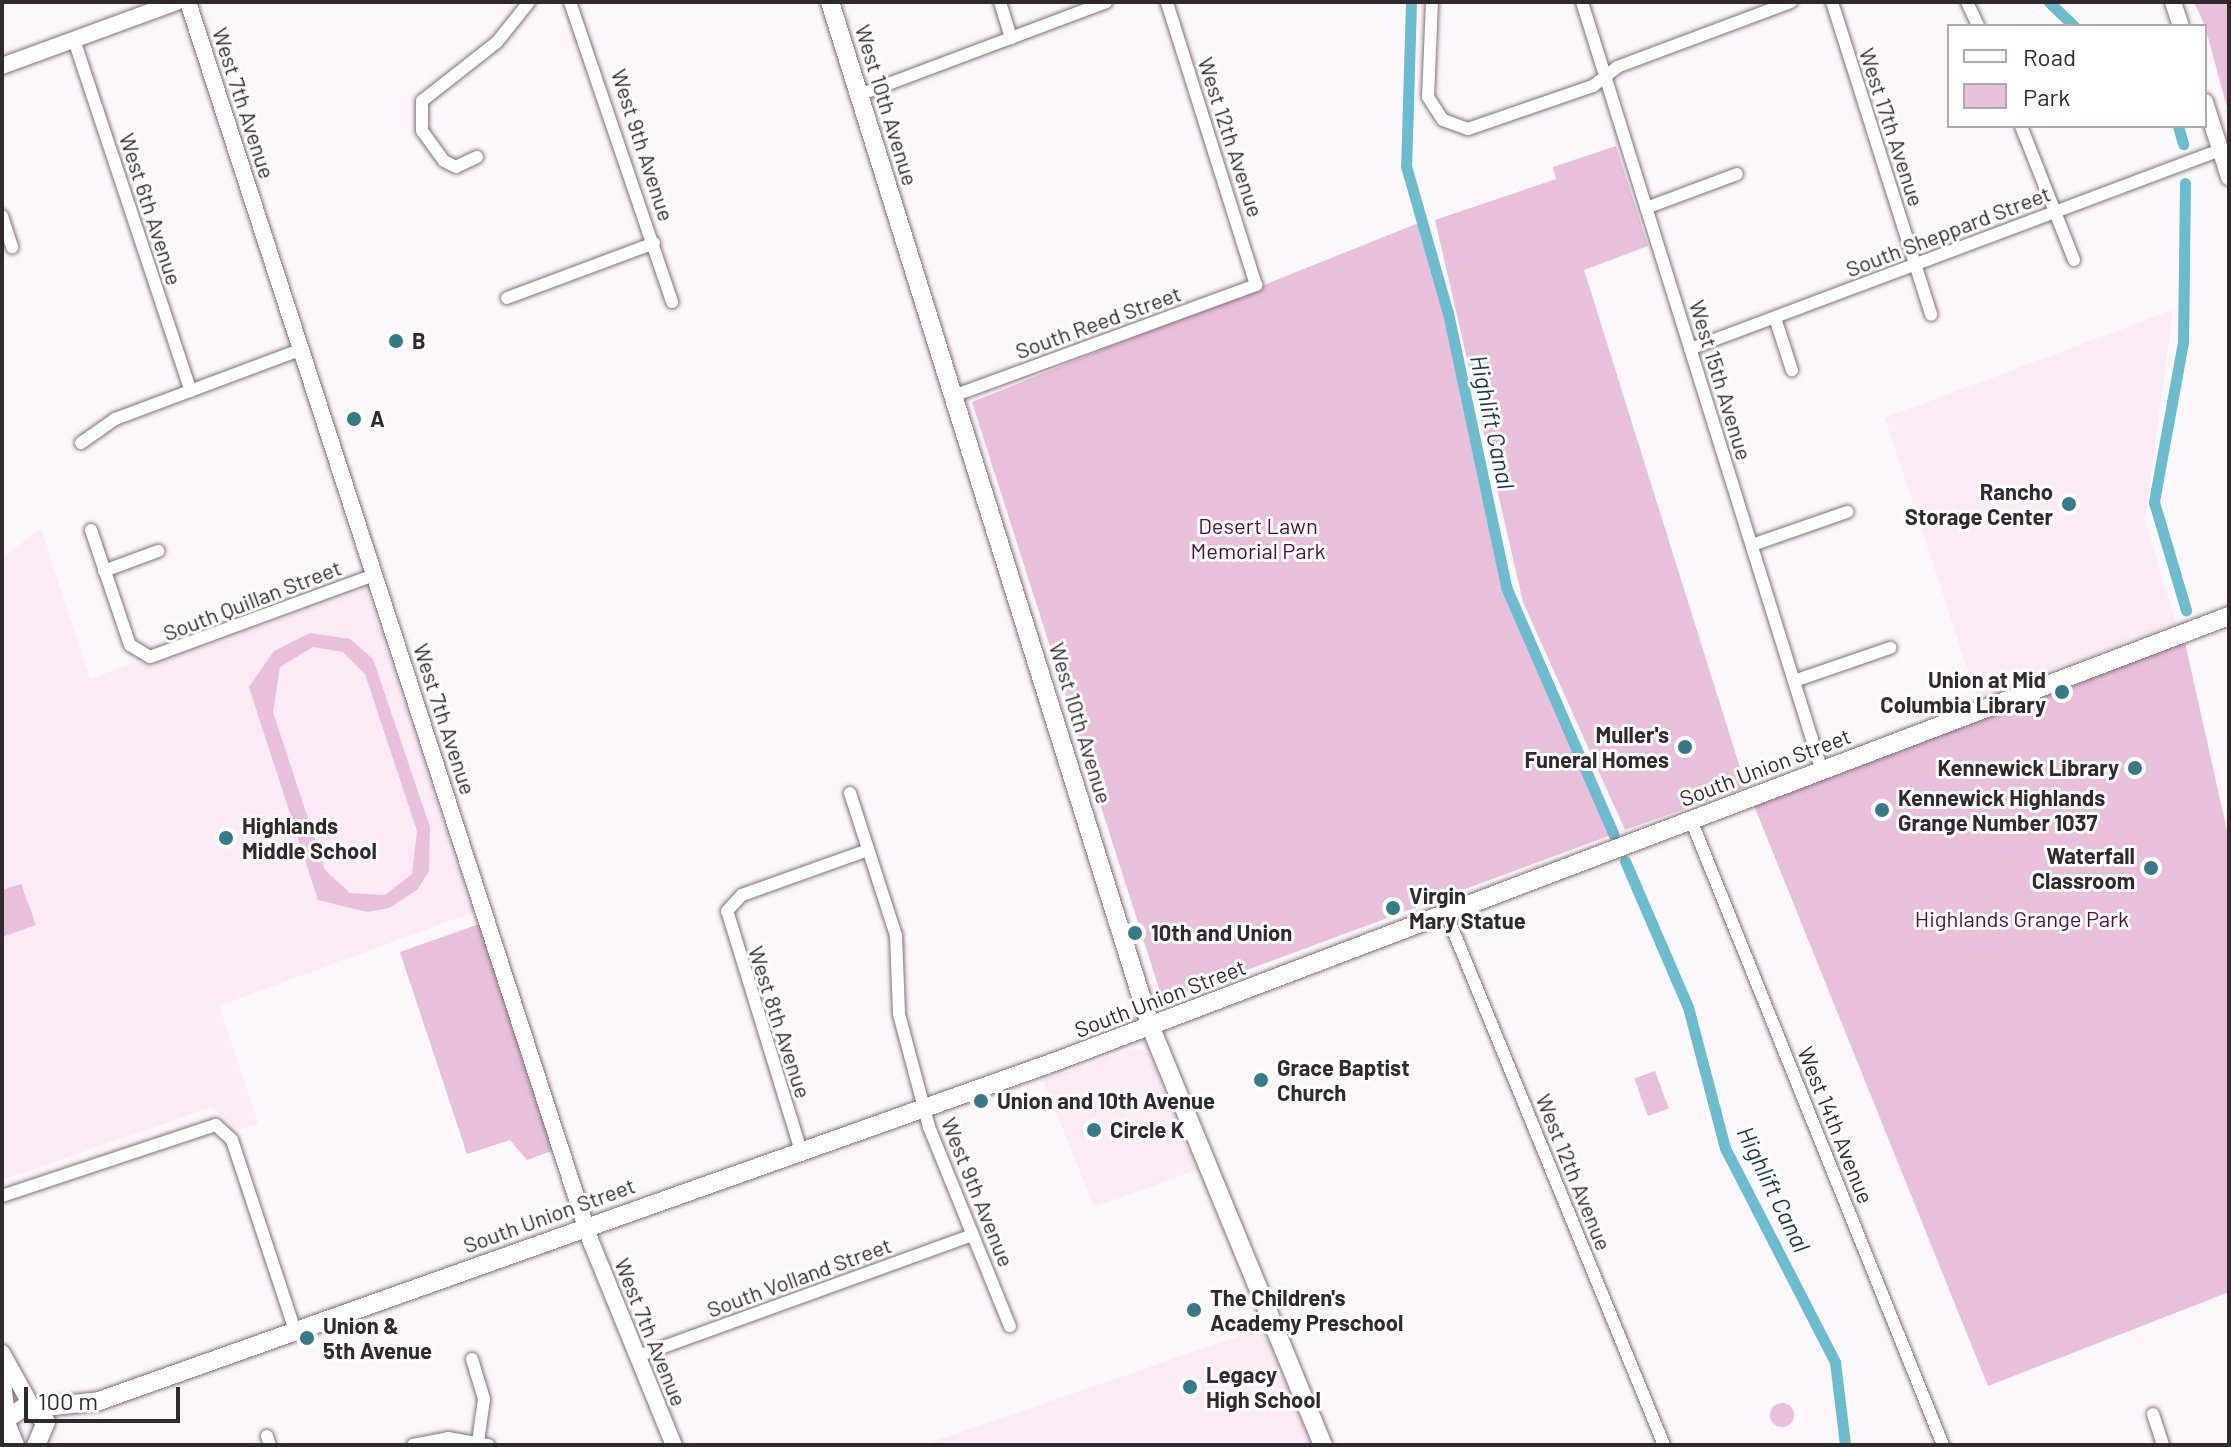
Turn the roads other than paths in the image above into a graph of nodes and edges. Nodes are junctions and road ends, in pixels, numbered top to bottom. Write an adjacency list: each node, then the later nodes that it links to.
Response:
1 (177, 2): 18 (street)
2 (188, 2): 40 (street, West 7th Avenue)
3 (529, 2): 25 (street)
4 (570, 2): 31 (street, West 9th Avenue)
5 (830, 2): 21 (main road, West 10th Avenue)
6 (1000, 2): 17 (street)
7 (1106, 2): 17 (street)
8 (1167, 2): 35 (street, West 12th Avenue)
9 (1432, 2): 20 (street)
10 (1582, 2): 20 (street, West 15th Avenue)
11 (1791, 2): 20 (street)
12 (1832, 2): 34 (street, West 17th Avenue)
13 (1967, 2): 15 (street)
14 (2173, 2): 16 (street)
15 (1977, 24)
16 (2180, 24)
17 (1011, 38): 21 (street)
18 (74, 40): 19 (street); 43 (street, West 6th Avenue)
19 (2, 66)
20 (1605, 77): 28 (street, West 15th Avenue)
21 (859, 95): 44 (main road, West 10th Avenue)
22 (2207, 108): 24 (street)
23 (2022, 128): 29 (street)
24 (2220, 150): 27 (street); 29 (street, South Sheppard Street)
25 (477, 157)
26 (1737, 174): 28 (street)
27 (2229, 177)
28 (1646, 208): 41 (street, West 15th Avenue)
29 (2057, 211): 33 (street); 34 (street, South Sheppard Street)
30 (2, 216): 32 (street)
31 (654, 243): 36 (street); 37 (street, West 9th Avenue)
32 (12, 247)
33 (2074, 260)
34 (1915, 265): 38 (street, West 17th Avenue); 39 (street, South Sheppard Street)
35 (1256, 285): 44 (street, South Reed Street)
36 (507, 298)
37 (672, 302)
38 (1931, 315)
39 (1775, 318): 41 (street, South Sheppard Street); 42 (street)
40 (302, 349): 43 (street); 51 (street, West 7th Avenue)
41 (1690, 349): 48 (street, West 15th Avenue)
42 (1792, 370)
43 (191, 391): 45 (street)
44 (953, 396): 60 (main road, West 10th Avenue)
45 (81, 443)
46 (1847, 512): 48 (street)
47 (91, 530): 50 (street)
48 (1752, 545): 54 (street, West 15th Avenue)
49 (158, 551): 50 (street)
50 (104, 571): 51 (street, South Quillan Street)
51 (374, 575): 64 (street, West 7th Avenue)
52 (2229, 616): 55 (main road, South Union Street)
53 (1890, 648): 54 (street)
54 (1794, 681): 55 (street, West 15th Avenue)
55 (1822, 771): 57 (main road, South Union Street)
56 (850, 793): 58 (street, West 9th Avenue)
57 (1691, 820): 59 (main road, South Union Street); 84 (street, West 14th Avenue)
58 (868, 850): 61 (street, West 9th Avenue); 62 (street, West 8th Avenue)
59 (1446, 913): 60 (main road, South Union Street); 83 (street, West 12th Avenue)
60 (1151, 1028): 61 (main road, South Union Street); 82 (main road, West 10th Avenue)
61 (926, 1106): 62 (main road, South Union Street); 65 (street, West 9th Avenue)
62 (801, 1151): 64 (main road, South Union Street)
63 (2, 1196): 67 (street)
64 (587, 1227): 67 (main road, South Union Street); 69 (street, West 7th Avenue)
65 (973, 1235): 66 (street, West 9th Avenue); 69 (street, South Volland Street)
66 (1010, 1326)
67 (295, 1331): 72 (main road, South Union Street)
68 (2, 1353): 73 (street)
69 (638, 1356): 81 (street, West 7th Avenue)
70 (472, 1359): 77 (street)
71 (2, 1374): 75 (street)
72 (99, 1401): 73 (main road, South Union Street); 76 (main road, South Union Street)
73 (34, 1408): 75 (main road, South Union Street); 76 (main road)
74 (2153, 1414): 85 (street)
75 (5, 1420): 79 (main road)
76 (42, 1440)
77 (483, 1443): 80 (street)
78 (2, 1444): 79 (main road)
79 (14, 1445)
80 (413, 1445)
81 (674, 1445)
82 (1323, 1445)
83 (1664, 1445)
84 (1943, 1445)
85 (2163, 1445)

